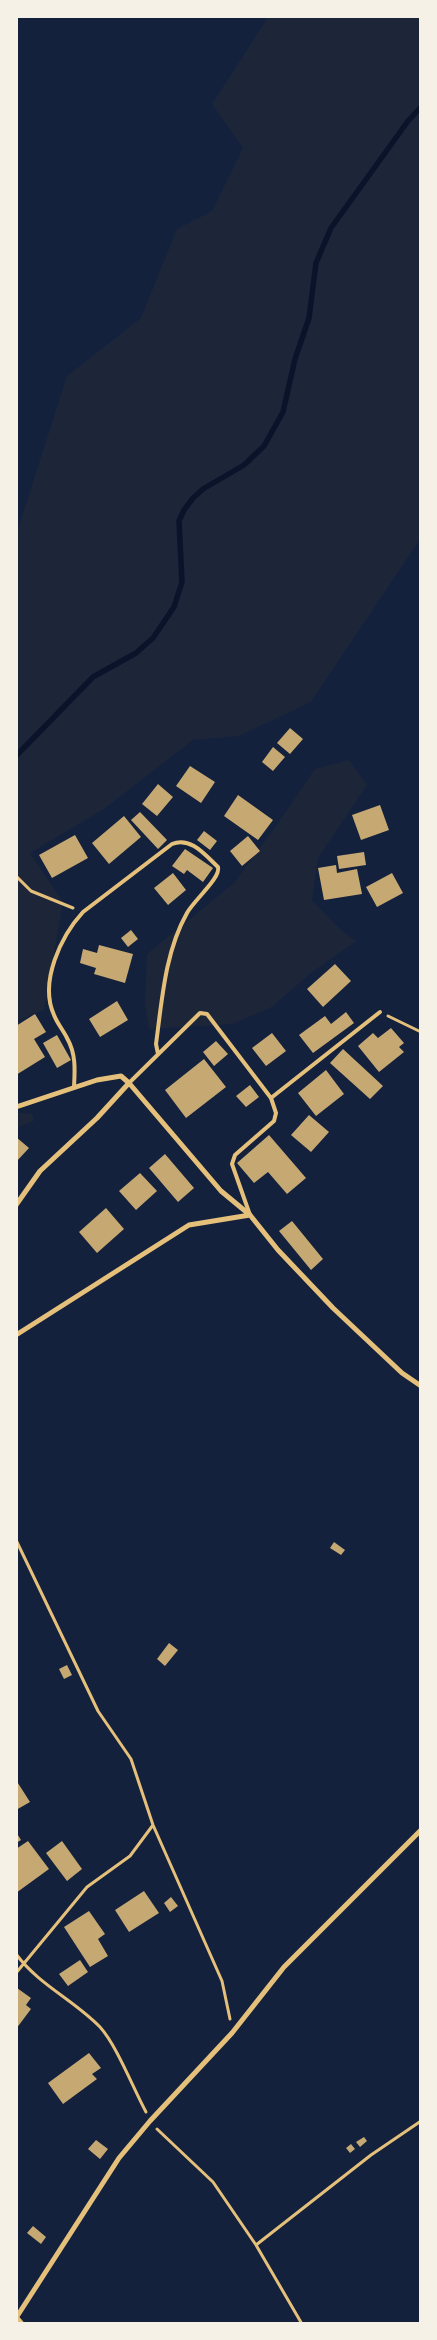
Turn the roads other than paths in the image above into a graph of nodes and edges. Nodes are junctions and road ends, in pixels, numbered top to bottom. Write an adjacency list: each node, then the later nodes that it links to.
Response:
1 (380, 1012): 5 (lane)
2 (158, 1054): 3 (lane); 4 (lane); 5 (lane)
3 (129, 1084): 4 (street); 7 (street); 8 (street)
4 (74, 1086): 6 (street)
5 (271, 1098): 8 (lane)
6 (16, 1107)
7 (16, 1205)
8 (250, 1214): 9 (street); 10 (street)
9 (16, 1334)
10 (421, 1386)
11 (421, 1830): 12 (street)
12 (16, 2318): 13 (street)
13 (22, 2324)

